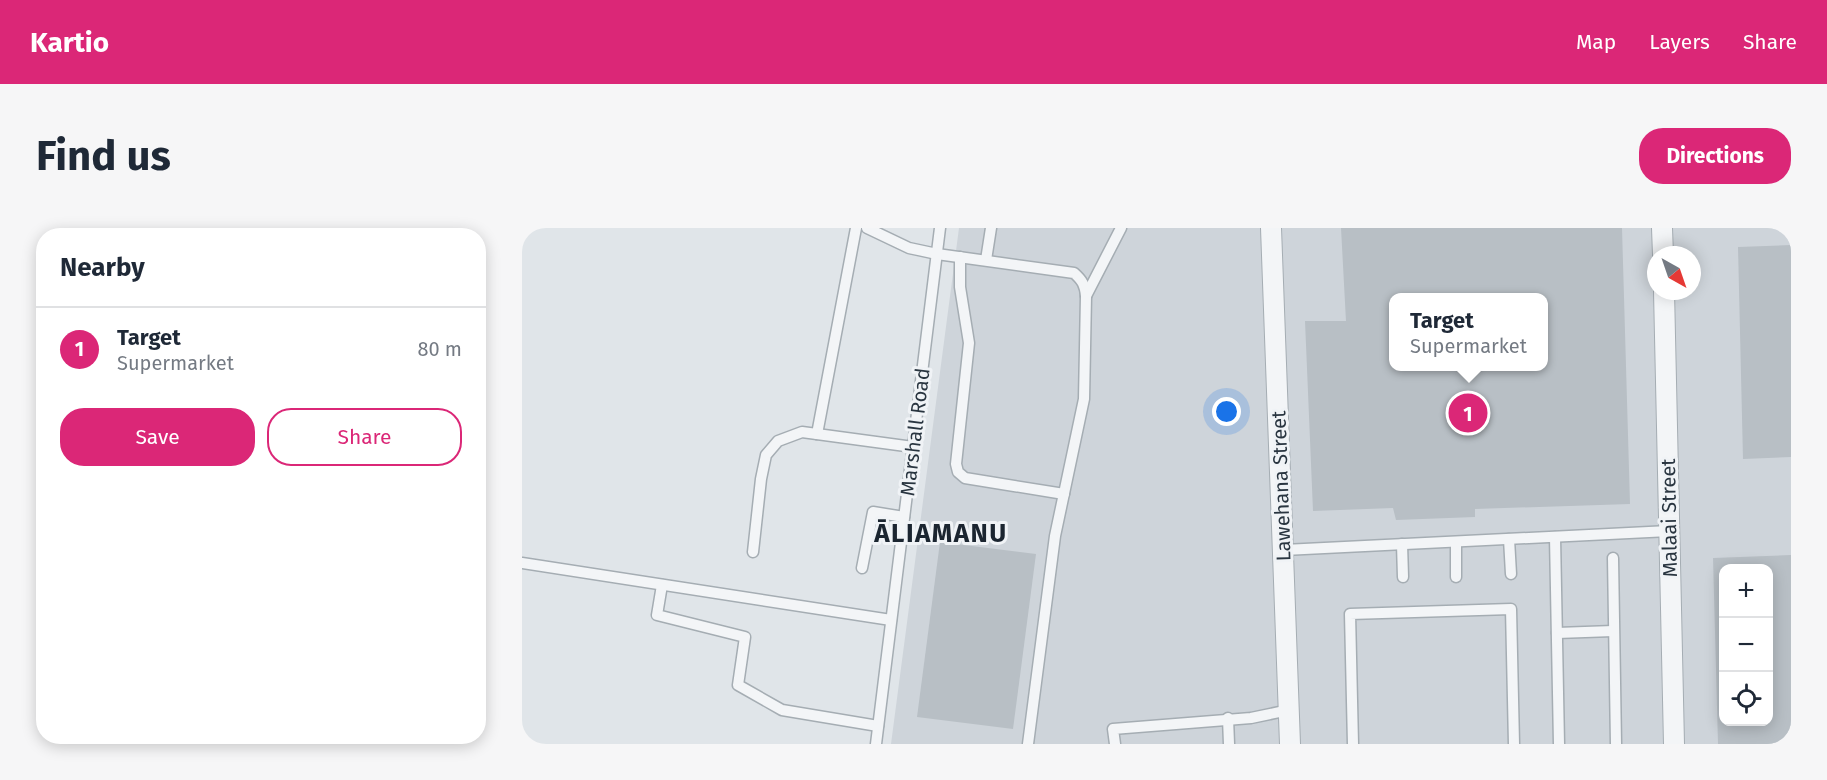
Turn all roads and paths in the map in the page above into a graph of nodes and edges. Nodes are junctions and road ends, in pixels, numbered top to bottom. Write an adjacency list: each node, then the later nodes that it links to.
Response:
1 (856, 228): 14 (lane)
2 (867, 228): 9 (lane)
3 (940, 228): 9 (lane, Marshall Road)
4 (991, 228): 11 (lane)
5 (1121, 228): 12 (lane)
6 (1271, 228): 23 (street, Lawehana Street)
7 (1662, 228): 8 (street)
8 (1663, 246)
9 (937, 254): 10 (lane); 15 (lane, Marshall Road)
10 (960, 257): 11 (lane); 16 (lane)
11 (986, 260): 12 (lane)
12 (1086, 296): 16 (lane)
13 (1664, 300): 18 (street, Malaai Street)
14 (817, 434): 15 (lane); 24 (lane)
15 (913, 447): 17 (lane, Marshall Road)
16 (1064, 494): 39 (lane)
17 (904, 517): 27 (lane); 32 (lane, Marshall Road)
18 (1669, 531): 19 (lane); 47 (street, Malaai Street)
19 (1555, 537): 20 (lane); 34 (lane)
20 (1509, 539): 21 (lane); 28 (lane)
21 (1456, 542): 22 (lane); 29 (lane)
22 (1402, 544): 23 (lane); 30 (lane)
23 (1284, 550): 35 (street, Lawehana Street)
24 (753, 552)
25 (1613, 558): 33 (lane)
26 (522, 563): 31 (lane)
27 (862, 568)
28 (1511, 574)
29 (1456, 577)
30 (1403, 578)
31 (662, 585): 32 (lane); 37 (lane)
32 (891, 620): 37 (lane, Marshall Road)
33 (1613, 632): 34 (lane); 46 (lane)
34 (1557, 633): 45 (lane)
35 (1289, 710): 36 (lane); 42 (street, Lawehana Street)
36 (1228, 718): 40 (lane); 41 (lane)
37 (878, 726): 38 (lane, Marshall Road)
38 (876, 744)
39 (1028, 744)
40 (1115, 744)
41 (1229, 744)
42 (1290, 744)
43 (1353, 744): 44 (lane)
44 (1514, 744)
45 (1559, 744)
46 (1616, 744)
47 (1674, 744)

